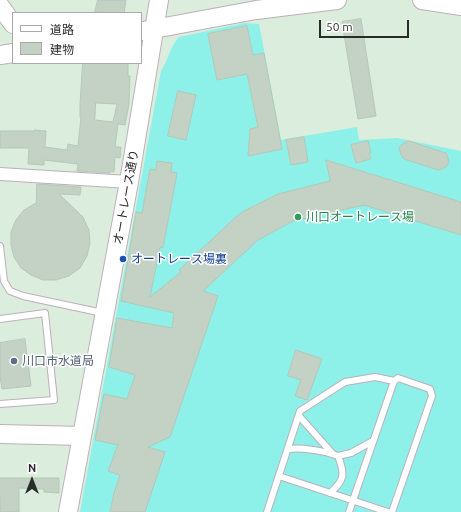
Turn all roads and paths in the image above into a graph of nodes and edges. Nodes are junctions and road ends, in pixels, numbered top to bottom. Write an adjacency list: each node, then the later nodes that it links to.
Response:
1 (159, 0): 7 (street, オートレース通り)
2 (328, 0): 7 (street)
3 (422, 0): 5 (street)
4 (0, 6): 6 (street)
5 (461, 6)
6 (12, 23)
7 (148, 30): 11 (street, オートレース通り)
8 (12, 53): 9 (street)
9 (0, 55)
10 (0, 174): 11 (street)
11 (129, 182): 16 (street, オートレース通り)
12 (0, 246): 13 (lane)
13 (1, 259): 14 (lane)
14 (49, 301): 15 (lane); 16 (lane)
15 (45, 313): 17 (lane); 19 (lane)
16 (105, 313): 22 (street, オートレース通り)
17 (0, 319)
18 (394, 381): 20 (lane); 23 (lane); 33 (lane)
19 (0, 404)
20 (299, 416): 24 (lane); 25 (lane)
21 (0, 434): 22 (street)
22 (82, 436): 29 (street, オートレース通り)
23 (373, 441): 25 (lane); 28 (lane)
24 (288, 449): 25 (lane); 26 (lane)
25 (335, 455): 27 (lane)
26 (279, 476): 27 (lane); 30 (lane)
27 (330, 493): 28 (lane)
28 (353, 500): 31 (lane); 32 (lane)
29 (68, 512)
30 (267, 512)
31 (349, 512)
32 (388, 512)
33 (392, 512)

